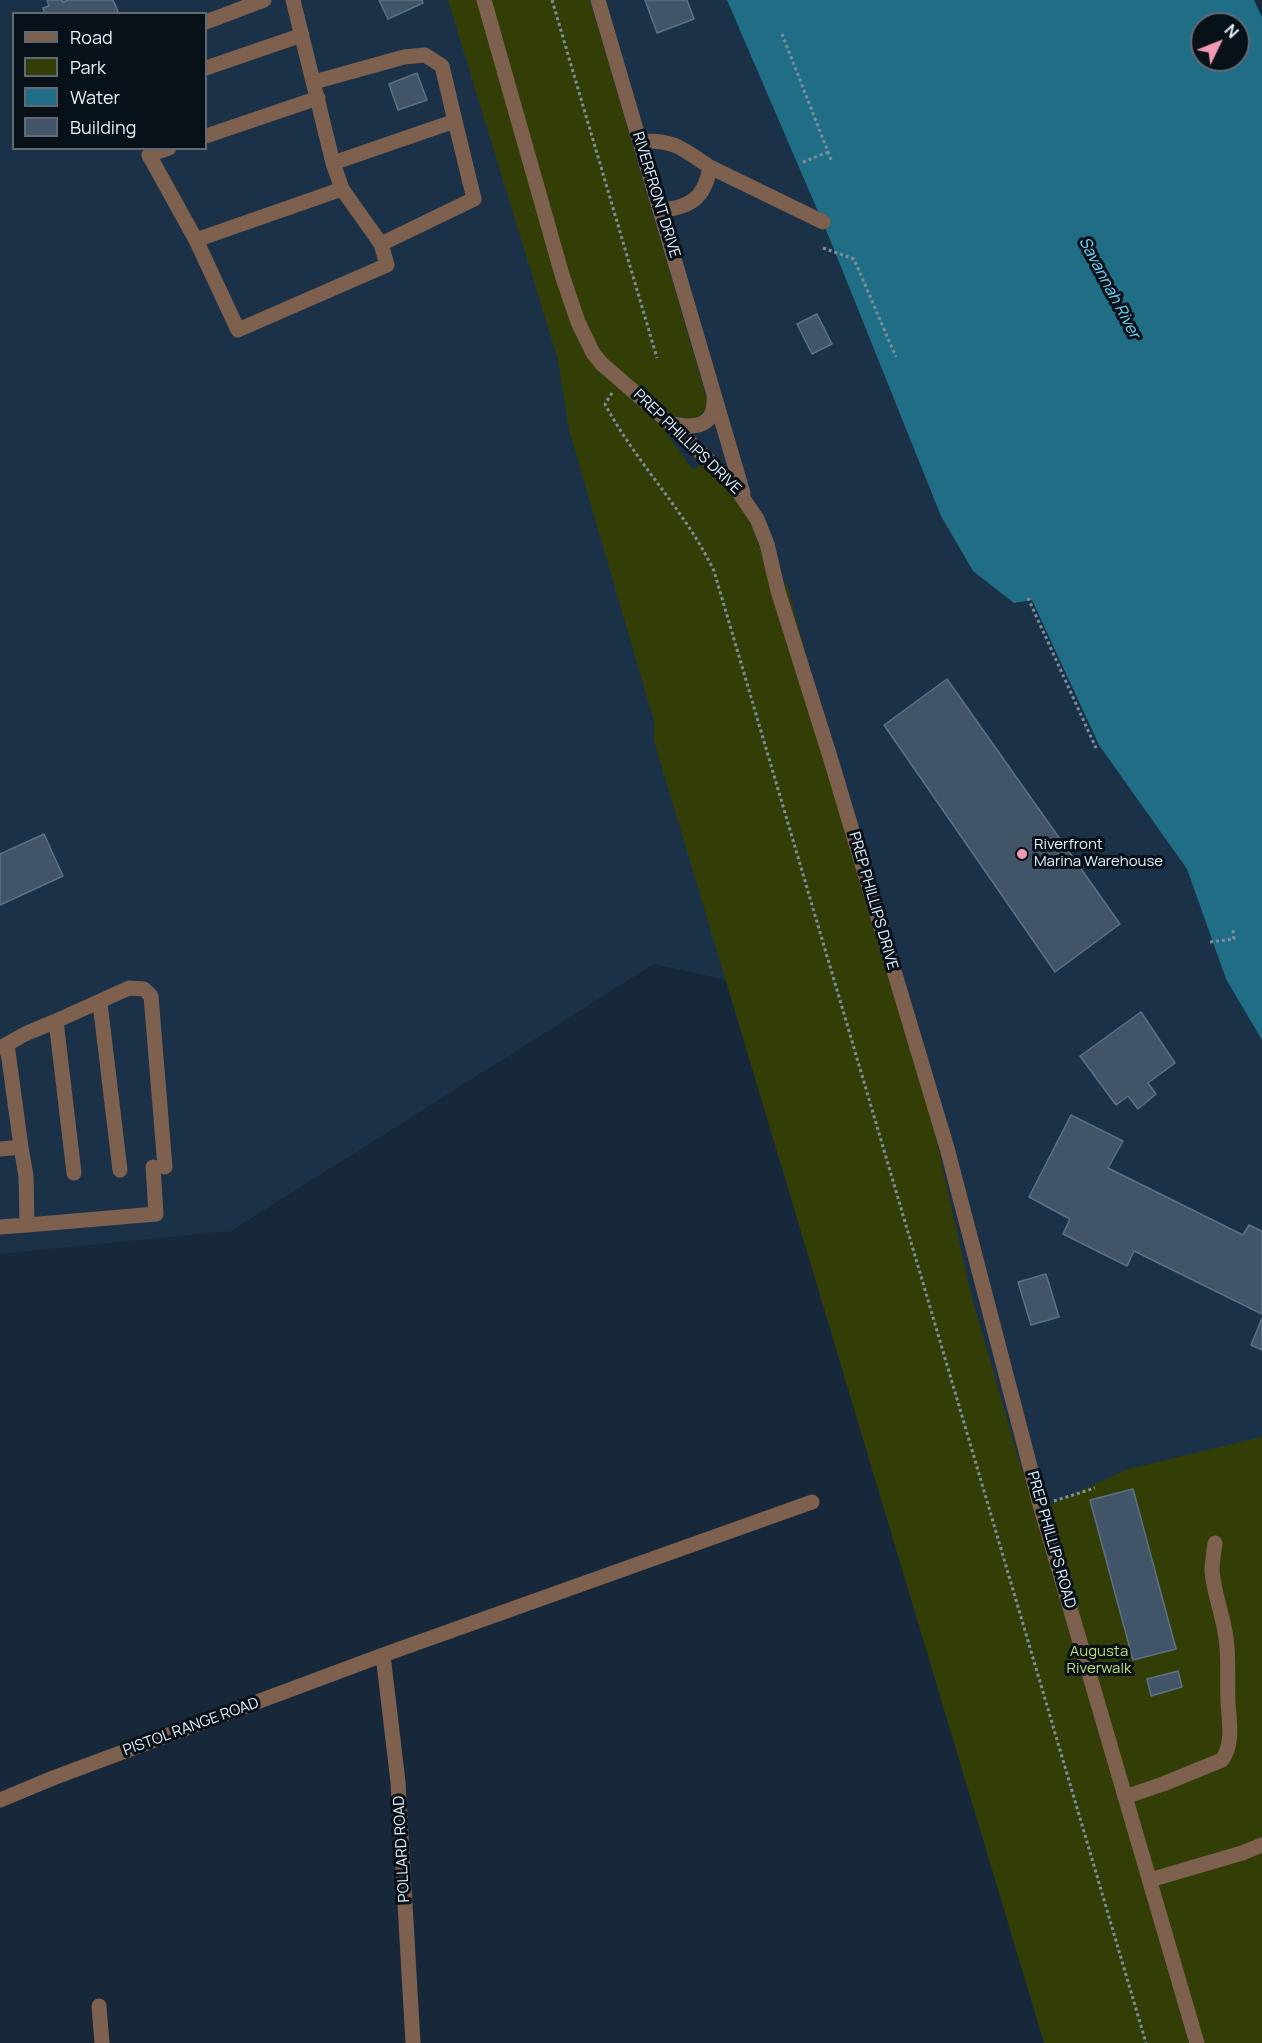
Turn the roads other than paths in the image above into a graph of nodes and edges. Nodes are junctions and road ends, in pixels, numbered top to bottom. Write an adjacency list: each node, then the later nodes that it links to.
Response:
1 (264, 0): 5 (street)
2 (293, 0): 6 (street)
3 (484, 0): 22 (street, PREP PHILLIPS DRIVE)
4 (598, 0): 12 (street, RIVERFRONT DRIVE)
5 (207, 22)
6 (302, 35): 7 (street); 8 (street)
7 (207, 68)
8 (314, 82): 9 (street); 10 (street)
9 (318, 98): 11 (street); 14 (street)
10 (455, 121): 14 (street); 20 (street)
11 (207, 136)
12 (640, 141): 15 (street); 17 (street, RIVERFRONT DRIVE)
13 (164, 150): 19 (street)
14 (333, 163): 16 (street)
15 (710, 167): 17 (street); 18 (street)
16 (342, 189): 19 (street); 20 (street)
17 (660, 210): 21 (street, RIVERFRONT DRIVE)
18 (823, 222)
19 (196, 240): 20 (street)
20 (381, 244)
21 (714, 390): 22 (street); 23 (street, RIVERFRONT DRIVE)
22 (670, 423): 23 (street, PREP PHILLIPS DRIVE)
23 (745, 498): 26 (street, PREP PHILLIPS DRIVE)
24 (100, 1003): 25 (street); 30 (street); 32 (street)
25 (56, 1021): 27 (street); 31 (street)
26 (912, 1035): 37 (street, PREP PHILLIPS ROAD)
27 (4, 1046): 28 (street)
28 (21, 1147): 29 (street); 32 (street)
29 (0, 1149)
30 (120, 1170)
31 (74, 1173)
32 (27, 1225): 33 (street)
33 (0, 1227)
34 (812, 1502): 36 (street, PISTOL RANGE ROAD)
35 (1215, 1543): 37 (street)
36 (383, 1655): 38 (street, PISTOL RANGE ROAD); 43 (street, POLLARD ROAD)
37 (1125, 1797): 40 (street, PREP PHILLIPS ROAD)
38 (0, 1800)
39 (1262, 1845): 40 (street)
40 (1149, 1880): 44 (street, PREP PHILLIPS ROAD)
41 (99, 2006): 42 (street)
42 (102, 2043)
43 (413, 2043)
44 (1197, 2043)

